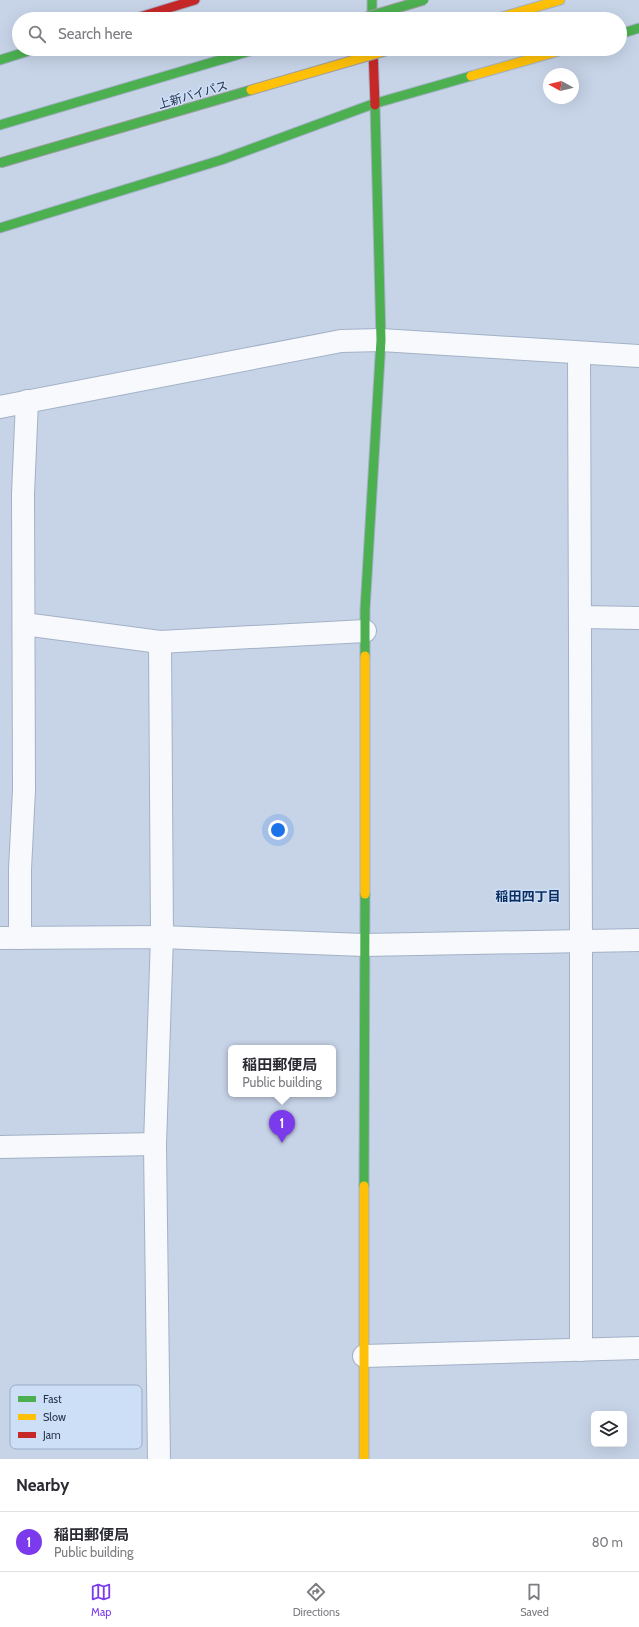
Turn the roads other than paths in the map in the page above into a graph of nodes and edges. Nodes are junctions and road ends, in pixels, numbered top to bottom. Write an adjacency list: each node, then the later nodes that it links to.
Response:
1 (195, 0): 5 (main road)
2 (372, 0): 6 (main road)
3 (424, 0): 7 (main road, bridge)
4 (560, 0): 8 (main road)
5 (156, 12)
6 (372, 12)
7 (384, 12)
8 (519, 12)
9 (639, 28): 10 (main road)
10 (627, 32)
11 (13, 56): 16 (main road)
12 (233, 56): 18 (main road)
13 (368, 56): 19 (main road, 上新バイパス, bridge)
14 (372, 56): 17 (main road)
15 (541, 56): 17 (main road)
16 (0, 60)
17 (373, 104): 20 (main road); 21 (main road)
18 (0, 125)
19 (0, 163)
20 (0, 228)
21 (381, 340): 22 (street); 24 (street); 29 (main road)
22 (579, 353): 23 (street); 26 (street)
23 (639, 356)
24 (27, 401): 25 (street); 28 (street)
25 (0, 408)
26 (580, 617): 27 (street); 34 (street)
27 (639, 618)
28 (24, 624): 30 (street); 32 (street)
29 (365, 631): 30 (street); 35 (main road)
30 (160, 642): 31 (street)
31 (162, 937): 32 (street); 35 (street); 36 (street)
32 (10, 938)
33 (639, 940): 34 (street)
34 (581, 941): 35 (street); 39 (street)
35 (364, 945): 40 (main road)
36 (155, 1144): 37 (street); 41 (street)
37 (0, 1147)
38 (639, 1348): 39 (street)
39 (580, 1350): 40 (street)
40 (364, 1356): 42 (main road)
41 (159, 1459)
42 (364, 1459)

